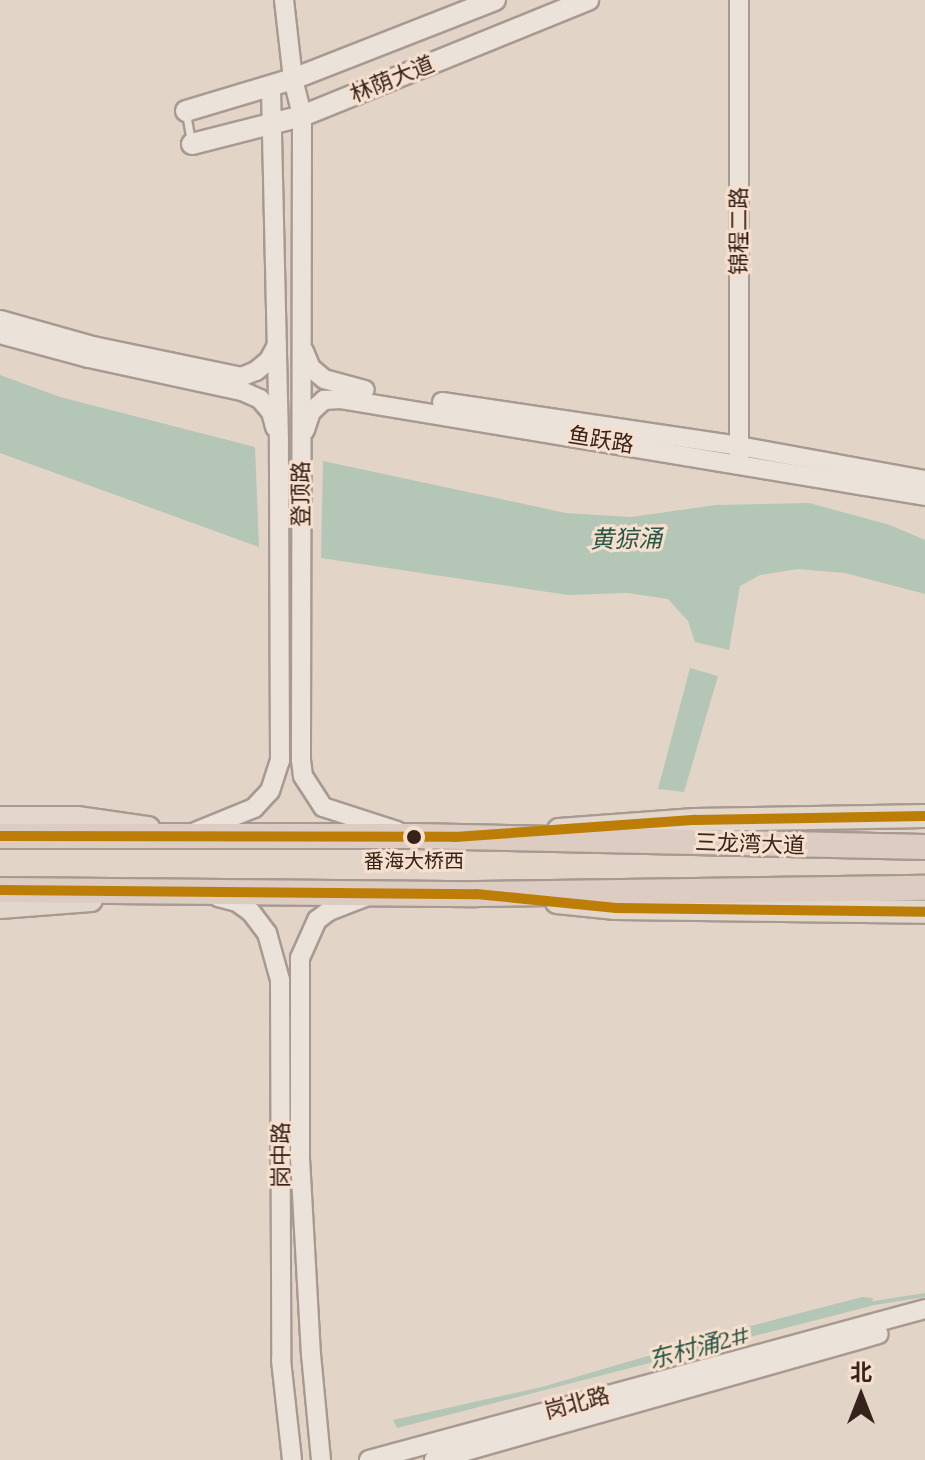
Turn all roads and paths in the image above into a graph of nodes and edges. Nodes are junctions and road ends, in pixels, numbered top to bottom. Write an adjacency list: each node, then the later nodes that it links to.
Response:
1 (284, 0): 5 (street, 登顶路)
2 (495, 0): 5 (main road, 林荫大道)
3 (588, 0): 8 (main road, 林荫大道)
4 (739, 0): 17 (street, 锦程二路)
5 (293, 79): 6 (main road, 林荫大道); 8 (street, 登顶路)
6 (271, 87): 7 (main road, 林荫大道); 9 (street, 登顶路)
7 (186, 111): 10 (lane)
8 (302, 116): 9 (main road, 林荫大道); 14 (street, 登顶路)
9 (271, 123): 10 (main road, 林荫大道); 13 (street, 登顶路)
10 (192, 144)
11 (0, 320): 13 (street)
12 (0, 334): 16 (street)
13 (277, 345): 16 (street, 登顶路)
14 (302, 347): 15 (street, 登顶路); 17 (street, 鱼跃路)
15 (302, 441): 17 (street, 鱼跃路); 20 (street, 登顶路)
16 (279, 442): 21 (street, 登顶路)
17 (739, 454): 18 (street, 鱼跃路); 19 (street, 鱼跃路)
18 (925, 480)
19 (925, 496)
20 (301, 760): 21 (street); 26 (street, 登顶路)
21 (280, 761): 24 (street, 登顶路)
22 (925, 816): 27 (main road)
23 (0, 818): 24 (main road)
24 (189, 834): 25 (highway, 三龙湾大道); 26 (highway, 三龙湾大道)
25 (0, 836)
26 (415, 836): 27 (highway, 三龙湾大道)
27 (455, 837): 28 (highway, 三龙湾大道)
28 (925, 847)
29 (925, 888): 33 (highway, 三龙湾大道)
30 (0, 890): 31 (highway, 三龙湾大道)
31 (200, 892): 32 (highway, 三龙湾大道); 34 (main road); 37 (street, 岗中路)
32 (374, 894): 33 (highway, 三龙湾大道); 36 (street, 岗中路)
33 (476, 894): 35 (main road)
34 (0, 907)
35 (925, 912)
36 (300, 958): 37 (street); 41 (street, 岗中路)
37 (277, 961): 40 (street, 岗中路)
38 (925, 1309): 42 (street, 岗北路)
39 (925, 1320): 43 (street, 岗北路)
40 (292, 1460)
41 (321, 1460)
42 (369, 1460)
43 (434, 1460)

